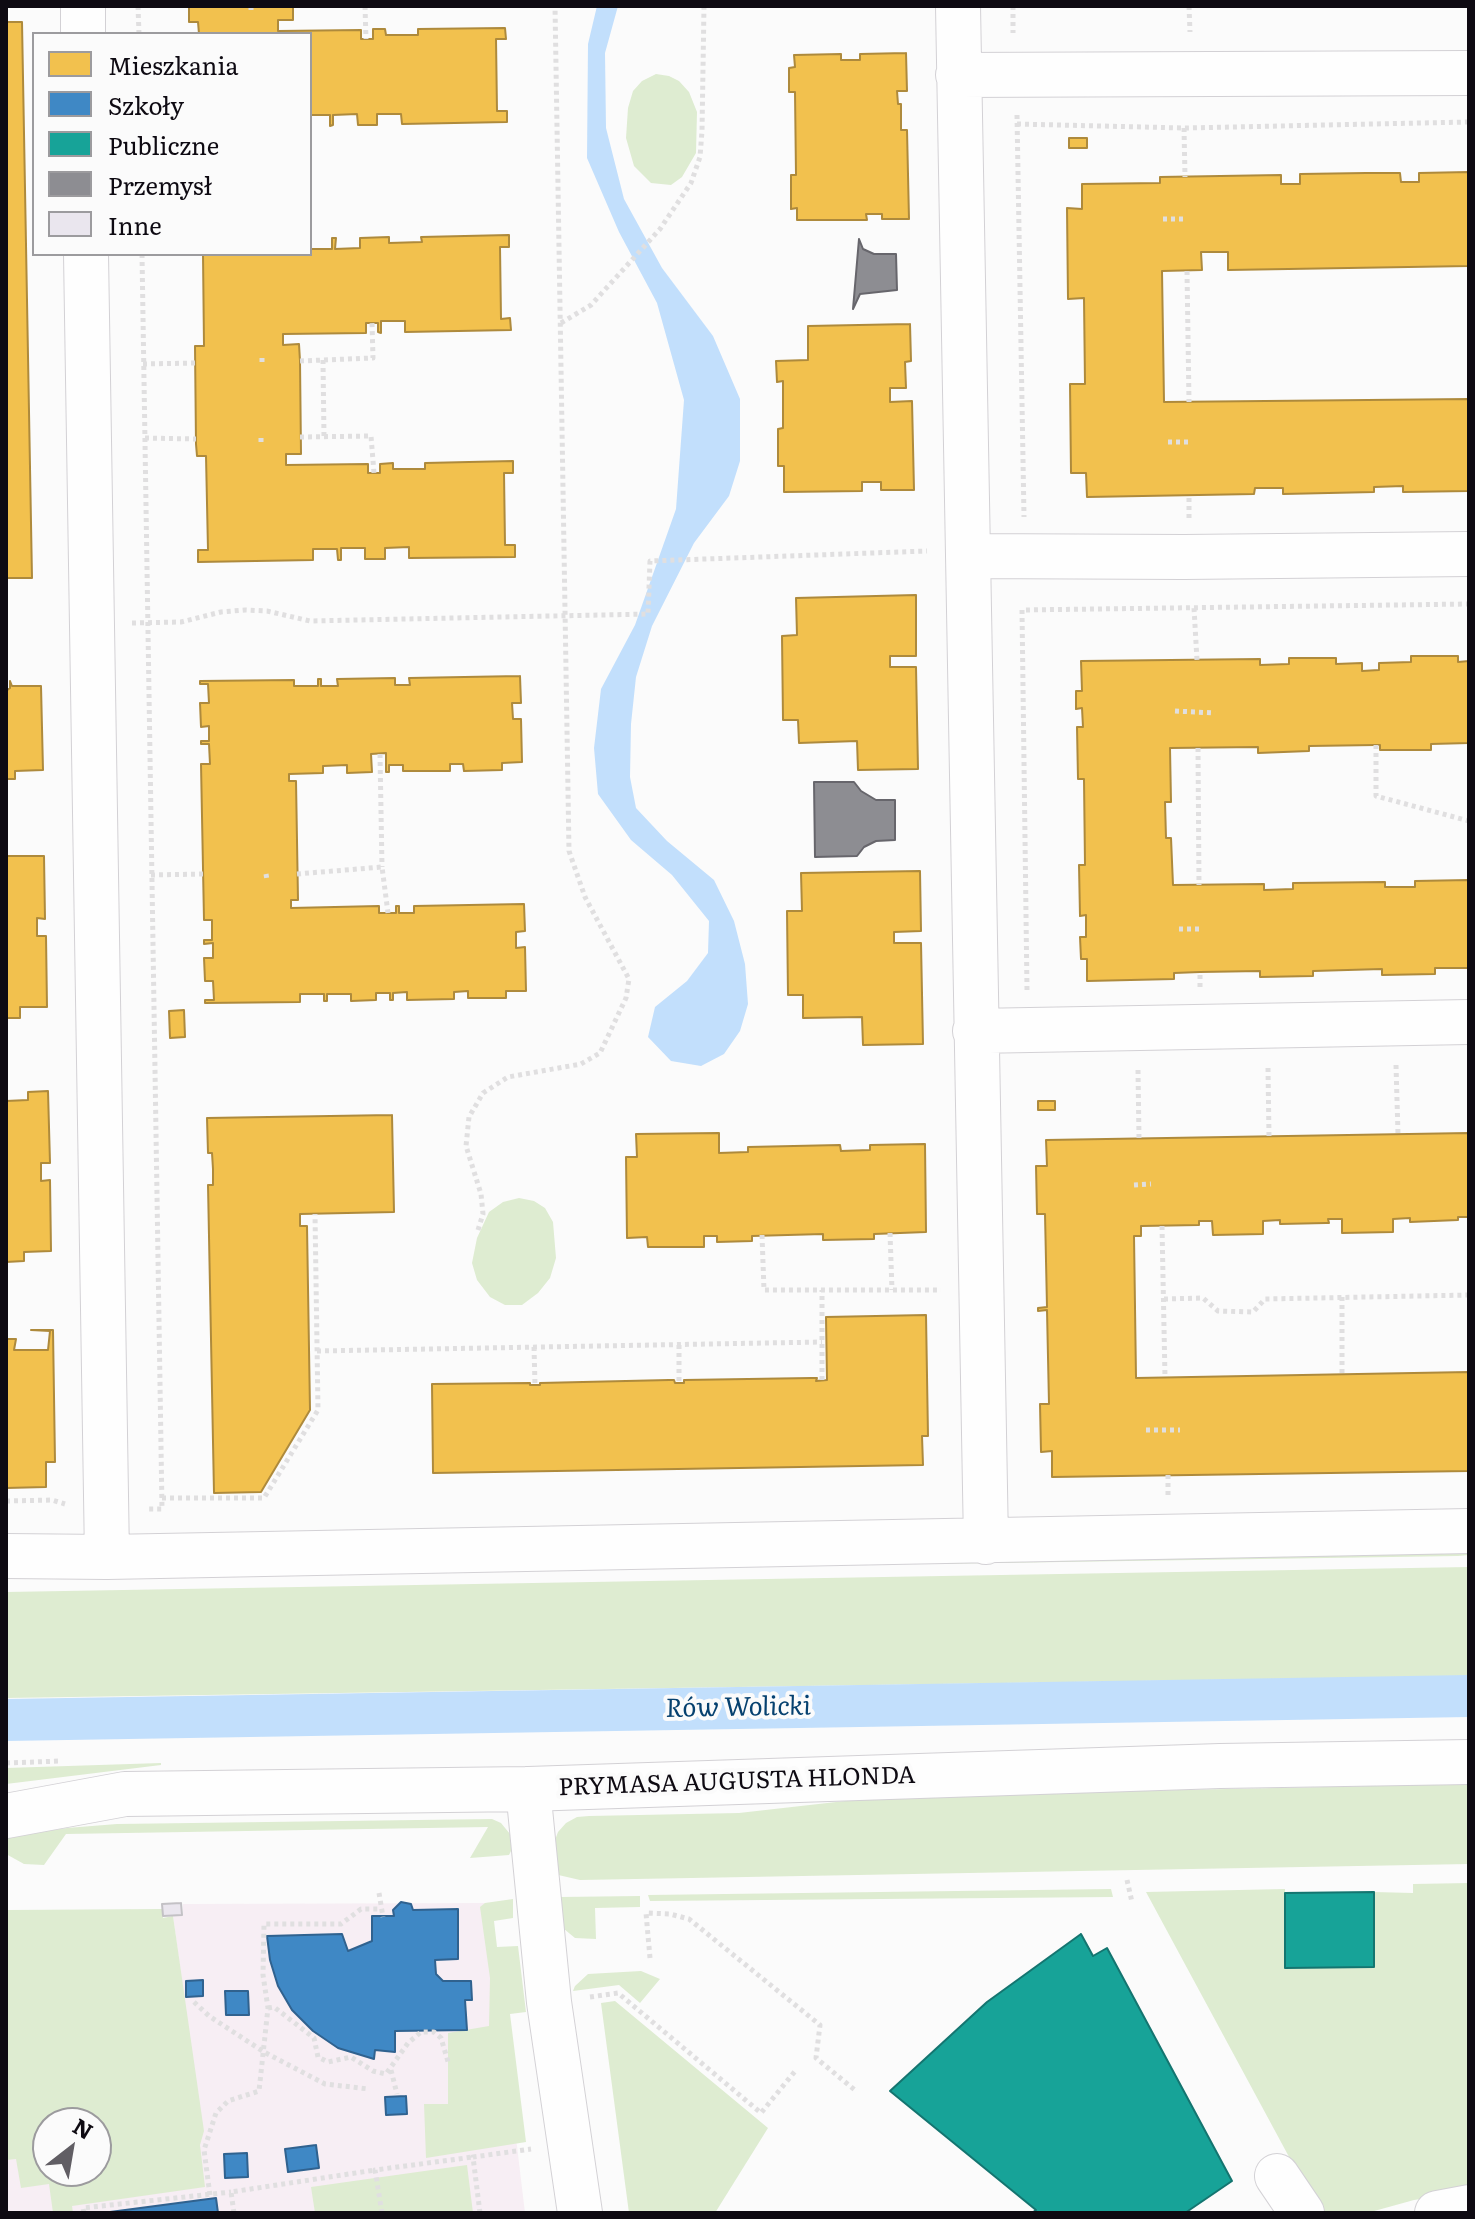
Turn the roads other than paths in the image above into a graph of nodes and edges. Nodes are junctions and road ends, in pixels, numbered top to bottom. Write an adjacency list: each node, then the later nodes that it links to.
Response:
1 (83, 6): 3 (street)
2 (958, 6): 5 (street)
3 (83, 32)
4 (1469, 73): 5 (street)
5 (958, 75): 8 (street)
6 (86, 256): 14 (street)
7 (1469, 554): 8 (street)
8 (968, 556): 10 (street)
9 (1469, 1022): 10 (street)
10 (975, 1031): 12 (street)
11 (1469, 1531): 12 (street)
12 (986, 1542): 14 (street)
13 (6, 1556): 14 (street)
14 (107, 1557)
15 (1469, 1762): 16 (street, PRYMASA AUGUSTA HLONDA)
16 (528, 1789): 17 (street, PRYMASA AUGUSTA HLONDA); 20 (street)
17 (6, 1816)
18 (1277, 2176): 21 (street)
19 (1469, 2207): 22 (street)
20 (580, 2213)
21 (1302, 2213)
22 (1437, 2213)

